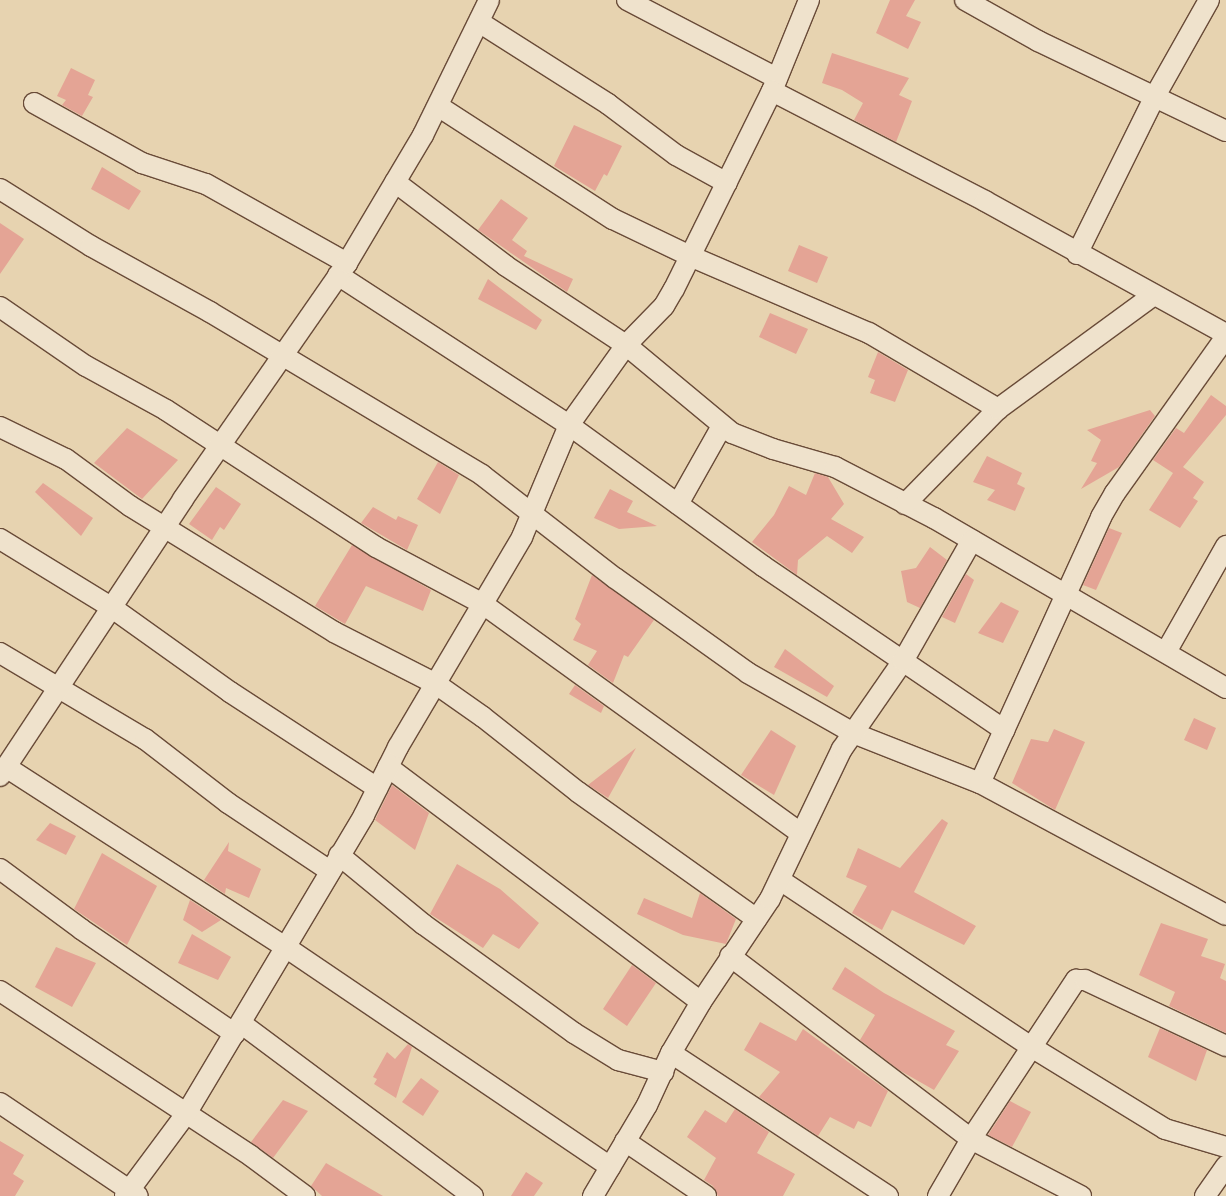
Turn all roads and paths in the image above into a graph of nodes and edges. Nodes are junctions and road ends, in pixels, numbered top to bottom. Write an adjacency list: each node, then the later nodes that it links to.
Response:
1 (489, 0): 6 (street)
2 (627, 0): 7 (street)
3 (809, 0): 7 (street)
4 (965, 0): 8 (street)
5 (1209, 0): 8 (street)
6 (479, 22): 10 (street); 13 (street)
7 (774, 85): 13 (street); 15 (street)
8 (1155, 96): 11 (street); 15 (street)
9 (34, 103): 17 (street)
10 (438, 106): 12 (street); 16 (street)
11 (1226, 131)
12 (394, 182): 17 (street); 21 (street)
13 (727, 183): 16 (street)
14 (0, 189): 22 (street)
15 (1078, 254): 18 (street)
16 (690, 256): 21 (street); 23 (street)
17 (342, 269): 22 (street); 24 (street)
18 (1154, 295): 20 (street); 23 (street)
19 (0, 307): 27 (street)
20 (1226, 336): 35 (street)
21 (626, 345): 24 (street); 25 (street)
22 (283, 358): 27 (street); 30 (street)
23 (998, 409): 29 (street)
24 (569, 425): 28 (street); 30 (street)
25 (722, 426): 28 (street); 29 (street)
26 (0, 427): 31 (street)
27 (222, 446): 31 (street); 36 (street)
28 (678, 504): 40 (street)
29 (905, 504): 33 (street)
30 (532, 511): 36 (street); 45 (street)
31 (166, 526): 37 (street); 41 (street)
32 (0, 539): 37 (street)
33 (972, 540): 35 (street); 40 (street)
34 (1226, 546): 38 (street)
35 (1068, 595): 38 (street); 44 (street)
36 (483, 604): 41 (street); 50 (street)
37 (111, 607): 42 (street); 49 (street)
38 (1166, 652): 43 (street)
39 (0, 653): 42 (street)
40 (903, 661): 44 (street); 45 (street)
41 (436, 684): 46 (street); 55 (street)
42 (59, 687): 47 (street); 51 (street)
43 (1226, 688)
44 (1004, 730): 48 (street)
45 (852, 733): 48 (street); 50 (street)
46 (388, 767): 49 (street); 59 (street)
47 (3, 771): 56 (street)
48 (980, 783): 54 (street)
49 (377, 788): 51 (street)
50 (801, 833): 53 (street)
51 (335, 863): 56 (street); 64 (street)
52 (0, 869): 60 (street)
53 (780, 880): 55 (street); 62 (street)
54 (1226, 915)
55 (757, 919): 57 (street)
56 (284, 946): 60 (street); 71 (street)
57 (730, 956): 59 (street); 67 (street)
58 (0, 991): 66 (street)
59 (701, 1002): 63 (street)
60 (238, 1029): 66 (street); 74 (street)
61 (1226, 1046): 62 (street)
62 (1033, 1048): 67 (street); 69 (street)
63 (671, 1053): 64 (street); 77 (street)
64 (663, 1072): 68 (street)
65 (0, 1103): 72 (street)
66 (186, 1114): 72 (street); 73 (street)
67 (971, 1139): 78 (street); 79 (street)
68 (625, 1141): 71 (street); 76 (street)
69 (1226, 1147)
70 (1226, 1166): 80 (street)
71 (610, 1167): 75 (street)
72 (131, 1194)
73 (305, 1196)
74 (473, 1196)
75 (593, 1196)
76 (706, 1196)
77 (888, 1196)
78 (938, 1196)
79 (1081, 1196)
80 (1205, 1196)

